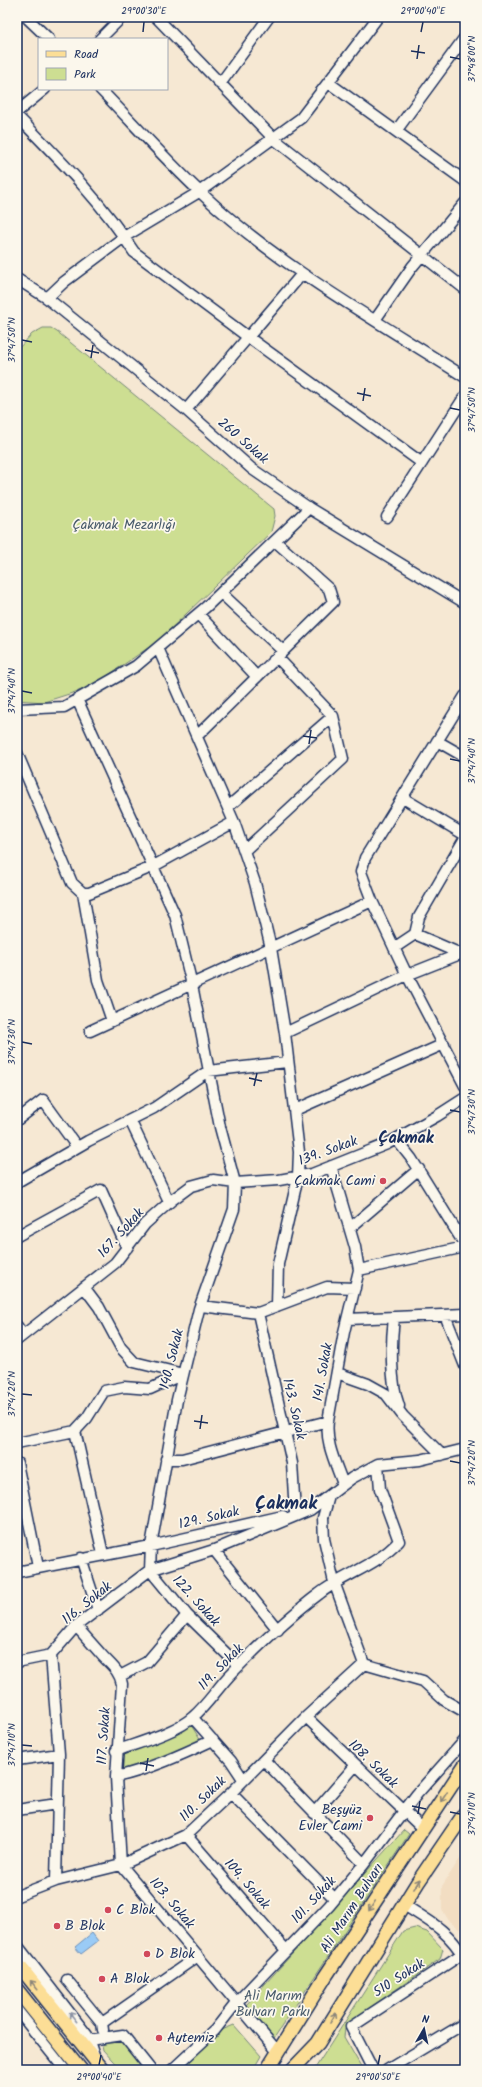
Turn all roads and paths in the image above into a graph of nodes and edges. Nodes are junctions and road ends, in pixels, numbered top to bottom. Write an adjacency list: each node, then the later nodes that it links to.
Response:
1 (26, 17): 7 (street)
2 (122, 17): 8 (street)
3 (156, 17): 10 (street)
4 (269, 17): 10 (street)
5 (378, 17): 9 (street)
6 (465, 37): 15 (street)
7 (48, 38)
8 (101, 38)
9 (329, 83): 15 (street); 16 (street)
10 (220, 84): 16 (street)
11 (44, 90): 13 (street)
12 (101, 90): 18 (street)
13 (17, 112)
14 (17, 116): 20 (street)
15 (396, 131): 17 (street)
16 (273, 138): 18 (street); 21 (street)
17 (465, 181)
18 (199, 192): 20 (street); 22 (street)
19 (465, 203): 21 (street)
20 (124, 237): 25 (street); 27 (street)
21 (421, 255): 24 (street); 26 (street)
22 (302, 274): 26 (street); 27 (street)
23 (17, 279): 25 (street, 260 Sokak)
24 (465, 289)
25 (47, 298): 30 (street, 260 Sokak)
26 (375, 320): 28 (street)
27 (248, 337): 30 (street); 31 (street)
28 (465, 377)
29 (465, 396): 31 (street)
30 (186, 410): 32 (street, 260 Sokak)
31 (422, 463): 33 (street)
32 (309, 508): 34 (street); 36 (street, 260 Sokak)
33 (387, 517)
34 (275, 541): 35 (street); 39 (street)
35 (221, 593): 37 (street); 39 (street)
36 (465, 604)
37 (198, 614): 38 (street); 40 (street)
38 (158, 648): 42 (street); 45 (street)
39 (280, 654): 40 (street); 44 (street)
40 (257, 677): 45 (street)
41 (465, 696): 46 (street)
42 (77, 700): 43 (street); 55 (street, 140. Sokak)
43 (17, 709)
44 (333, 716): 50 (street); 54 (street)
45 (197, 736): 50 (street)
46 (437, 740): 48 (street); 49 (street)
47 (17, 753): 56 (street)
48 (465, 757)
49 (403, 798): 52 (street); 57 (street)
50 (228, 807): 51 (street)
51 (234, 822): 54 (street); 55 (street)
52 (465, 835)
53 (465, 838): 58 (street)
54 (244, 851): 59 (street)
55 (152, 867): 56 (street); 63 (street, 140. Sokak)
56 (82, 893): 64 (street)
57 (372, 901): 59 (street); 60 (street)
58 (415, 934): 60 (street); 61 (street)
59 (271, 948): 63 (street); 66 (street)
60 (394, 948): 62 (street)
61 (464, 956): 62 (street)
62 (407, 975): 66 (street); 67 (street)
63 (192, 985): 64 (street); 69 (street, 140. Sokak)
64 (112, 1021): 65 (street)
65 (90, 1031)
66 (285, 1033): 68 (street)
67 (444, 1044): 70 (street); 72 (street)
68 (287, 1062): 69 (street); 72 (street)
69 (208, 1070): 74 (street); 81 (street, 140. Sokak)
70 (465, 1086)
71 (465, 1098): 75 (street, 139. Sokak)
72 (295, 1110): 79 (street)
73 (17, 1120): 76 (street)
74 (130, 1120): 76 (street); 82 (street)
75 (396, 1139): 77 (street, 139. Sokak); 78 (street)
76 (77, 1147): 80 (street)
77 (331, 1166): 79 (street, 139. Sokak); 83 (street, 141. Sokak)
78 (418, 1170): 83 (street); 85 (street)
79 (298, 1176): 81 (street, 139. Sokak); 91 (street)
80 (17, 1182)
81 (235, 1183): 82 (street, 167. Sokak); 90 (street, 140. Sokak)
82 (169, 1202): 86 (street, 167. Sokak)
83 (350, 1228): 87 (street, 141. Sokak)
84 (17, 1236): 86 (street)
85 (465, 1246): 87 (street)
86 (127, 1248): 88 (street, 167. Sokak)
87 (359, 1270): 89 (street, 141. Sokak)
88 (84, 1288): 98 (street, 167. Sokak); 101 (street)
89 (355, 1288): 91 (street); 96 (street, 141. Sokak)
90 (201, 1306): 92 (street); 101 (street, 140. Sokak)
91 (277, 1306): 92 (street)
92 (258, 1313): 105 (street, 143. Sokak)
93 (465, 1314): 94 (street)
94 (445, 1315): 95 (street); 99 (street)
95 (394, 1317): 96 (street); 102 (street)
96 (348, 1319): 100 (street, 141. Sokak)
97 (17, 1326): 98 (street)
98 (20, 1338)
99 (465, 1366)
100 (337, 1373): 102 (street); 103 (street, 141. Sokak)
101 (183, 1374): 104 (street); 109 (street, 140. Sokak)
102 (403, 1416): 108 (street)
103 (328, 1421): 105 (street, 141. Sokak); 112 (street)
104 (75, 1431): 106 (street); 118 (street)
105 (285, 1432): 109 (street, 141. Sokak); 115 (street, 143. Sokak)
106 (17, 1444)
107 (465, 1449): 108 (street, 129. Sokak)
108 (442, 1455): 111 (street, 129. Sokak)
109 (166, 1459): 116 (street, 140. Sokak)
110 (17, 1463): 120 (street)
111 (378, 1464): 112 (street, 129. Sokak); 123 (street, 119. Sokak)
112 (343, 1484): 113 (street, 129. Sokak)
113 (329, 1496): 114 (street, 129. Sokak); 123 (street)
114 (310, 1510): 115 (street, 129. Sokak); 117 (street, 116. Sokak)
115 (296, 1513): 116 (street, 129. Sokak)
116 (151, 1546): 118 (street, 129. Sokak); 121 (street)
117 (214, 1550): 121 (street, 116. Sokak); 127 (street)
118 (103, 1554): 119 (street, 129. Sokak)
119 (81, 1558): 120 (street, 129. Sokak); 124 (street)
120 (38, 1567): 122 (street, 129. Sokak)
121 (150, 1570): 124 (street, 116. Sokak); 125 (street, 122. Sokak)
122 (17, 1572)
123 (334, 1582): 127 (street, 119. Sokak); 130 (street)
124 (98, 1610): 126 (street, 116. Sokak)
125 (187, 1615): 131 (street, 122. Sokak); 132 (street)
126 (76, 1626): 128 (street, 116. Sokak); 132 (street)
127 (278, 1630): 131 (street, 119. Sokak)
128 (51, 1655): 129 (street); 139 (street)
129 (17, 1662)
130 (364, 1664): 133 (street); 134 (street, 110. Sokak)
131 (239, 1666): 135 (street, 119. Sokak)
132 (120, 1676): 138 (street, 117. Sokak)
133 (465, 1712)
134 (306, 1717): 141 (street, 110. Sokak); 143 (street, 108. Sokak)
135 (193, 1718): 136 (street); 138 (street, 119. Sokak)
136 (213, 1740): 144 (street); 145 (street)
137 (465, 1740): 149 (street, 101. Sokak)
138 (116, 1751): 144 (street, 117. Sokak)
139 (59, 1754): 140 (street); 147 (street)
140 (17, 1760)
141 (264, 1760): 145 (street, 110. Sokak); 150 (street)
142 (465, 1764): 152 (main road, Ali Marım Bulvarı, one-way to 152)
143 (355, 1766): 149 (street, 108. Sokak); 150 (street)
144 (116, 1777): 155 (street, 117. Sokak)
145 (243, 1779): 146 (street, 110. Sokak)
146 (231, 1793): 153 (street, 110. Sokak); 158 (street)
147 (57, 1804): 148 (street); 156 (street)
148 (17, 1810)
149 (403, 1812): 152 (street, 108. Sokak); 154 (street, 101. Sokak)
150 (314, 1813): 154 (street)
151 (465, 1813): 159 (main road, one-way to 151)
152 (423, 1829): 175 (main road, Ali Marım Bulvarı, one-way to 175)
153 (186, 1835): 155 (street, 110. Sokak); 162 (street, 104. Sokak)
154 (364, 1864): 158 (street, 101. Sokak)
155 (121, 1865): 156 (street, 110. Sokak); 163 (street, 103. Sokak)
156 (56, 1881): 157 (street, 110. Sokak)
157 (19, 1897)
158 (335, 1899): 162 (street, 101. Sokak)
159 (404, 1905): 160 (street); 174 (main road, one-way to 159)
160 (461, 1942): 164 (street)
161 (17, 1945): 173 (street, one-way to 161)
162 (286, 1950): 168 (street, 101. Sokak)
163 (198, 1956): 168 (street, 103. Sokak); 170 (street)
164 (463, 1957): 184 (street, 510 Sokak)
165 (17, 1963): 176 (main road, one-way to 165)
166 (67, 1980): 170 (street)
167 (17, 1990): 178 (main road)
168 (237, 2002): 175 (street, 103. Sokak); 180 (street, 101. Sokak)
169 (17, 2010): 177 (street)
170 (102, 2023): 172 (street)
171 (465, 2023): 185 (street)
172 (103, 2038): 173 (street); 179 (street)
173 (89, 2040): 176 (street)
174 (318, 2043): 182 (main road); 183 (main road)
175 (278, 2052): 181 (main road, Ali Marım Bulvarı)
176 (100, 2067)
177 (65, 2070)
178 (81, 2070)
179 (151, 2070)
180 (172, 2070)
181 (267, 2070)
182 (292, 2070)
183 (303, 2070)
184 (373, 2070)
185 (387, 2070)

